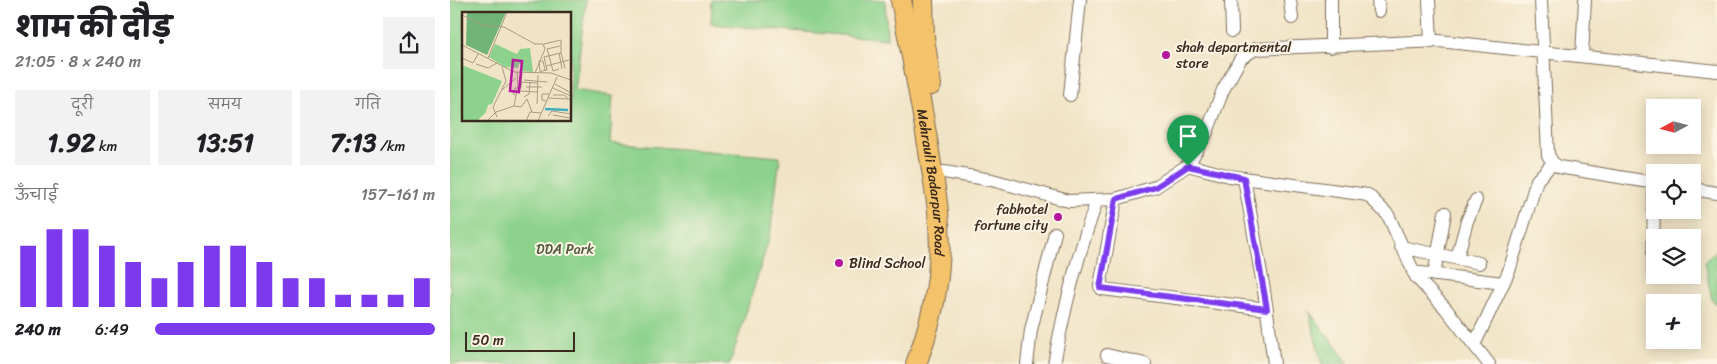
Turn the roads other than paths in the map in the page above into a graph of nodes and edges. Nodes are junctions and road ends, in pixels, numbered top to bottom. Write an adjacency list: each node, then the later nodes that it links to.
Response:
1 (1080, 0): 17 (street)
2 (1231, 0): 11 (street)
3 (1290, 0): 10 (street)
4 (1330, 0): 13 (street)
5 (1429, 0): 12 (street)
6 (1541, 0): 14 (street)
7 (1585, 0): 15 (street)
8 (922, 2): 9 (main road); 20 (main road, Mehrauli Badarpur Road)
9 (901, 3): 40 (main road, Mehrauli Badarpur Road)
10 (1292, 18)
11 (1232, 31)
12 (1431, 42): 13 (street); 14 (street)
13 (1331, 47): 19 (street)
14 (1544, 52): 15 (street); 18 (street)
15 (1582, 55): 16 (street)
16 (1717, 71)
17 (1070, 95)
18 (1553, 163): 22 (street); 36 (street)
19 (1188, 166): 21 (street); 25 (street)
20 (944, 172): 26 (street); 41 (main road, Mehrauli Badarpur Road)
21 (1244, 178): 30 (street); 37 (street)
22 (1646, 181)
23 (1701, 190): 24 (street)
24 (1717, 193)
25 (1116, 199): 26 (street); 37 (street)
26 (1097, 200): 43 (street)
27 (1476, 200): 32 (street)
28 (1446, 213): 31 (street)
29 (1055, 233): 42 (street)
30 (1401, 247): 31 (street); 34 (street)
31 (1436, 254): 32 (street); 35 (street)
32 (1457, 258): 33 (street)
33 (1479, 263)
34 (1413, 272): 35 (street); 38 (street)
35 (1434, 275): 36 (street)
36 (1503, 283): 38 (street)
37 (1267, 309): 45 (street)
38 (1474, 343): 46 (street)
39 (1108, 355): 44 (street)
40 (916, 364)
41 (929, 364)
42 (1027, 364)
43 (1054, 364)
44 (1145, 364)
45 (1274, 364)
46 (1489, 364)

